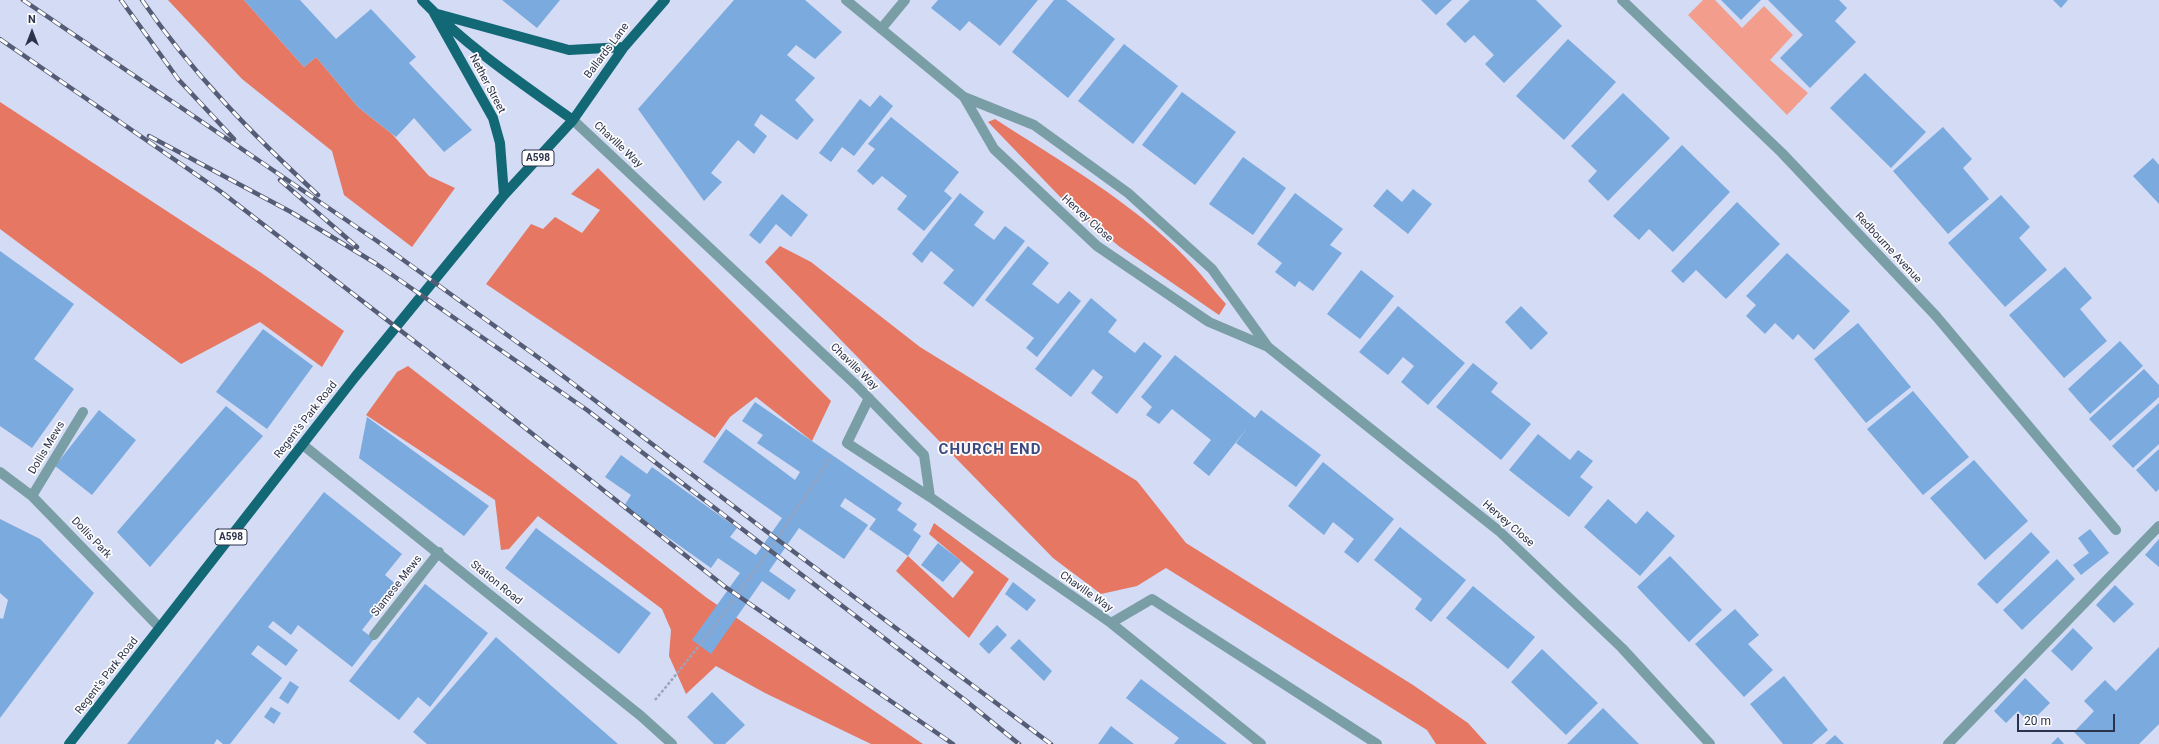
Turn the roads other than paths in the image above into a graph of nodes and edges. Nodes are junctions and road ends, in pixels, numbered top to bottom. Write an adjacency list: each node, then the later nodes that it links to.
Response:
1 (422, 0): 6 (main road, Nether Street)
2 (665, 0): 8 (main road, Ballards Lane / A598)
3 (846, 0): 7 (street, Hervey Close)
4 (905, 0): 7 (street)
5 (1622, 0): 20 (street, Redbourne Avenue)
6 (434, 13): 8 (main road); 10 (main road, Nether Street); 11 (main road, Nether Street)
7 (881, 29): 9 (street, Hervey Close)
8 (624, 47): 10 (main road, Ballards Lane / A598)
9 (964, 97): 12 (street, Hervey Close); 12 (street, Hervey Close)
10 (573, 120): 11 (main road, Regent's Park Road / A598); 13 (street, Chaville Way)
11 (504, 195): 15 (main road, Regent's Park Road / A598)
12 (1268, 347): 29 (street, Hervey Close)
13 (869, 398): 18 (street, Chaville Way); 18 (street)
14 (83, 412): 17 (street, Dollis Mews)
15 (303, 444): 21 (street, Station Road); 23 (main road, Regent's Park Road / A598)
16 (0, 472): 17 (street, Dollis Park)
17 (32, 496): 23 (street, Dollis Park)
18 (930, 497): 22 (street, Chaville Way)
19 (2159, 526): 30 (street)
20 (2116, 530)
21 (439, 552): 24 (street, Siamese Mews); 26 (street, Station Road)
22 (1111, 623): 27 (street, Chaville Way); 28 (street, Chaville Way)
23 (160, 627): 25 (main road, Regent's Park Road / A598)
24 (374, 635)
25 (69, 744)
26 (672, 744)
27 (1261, 744)
28 (1377, 744)
29 (1710, 744)
30 (1948, 744)

